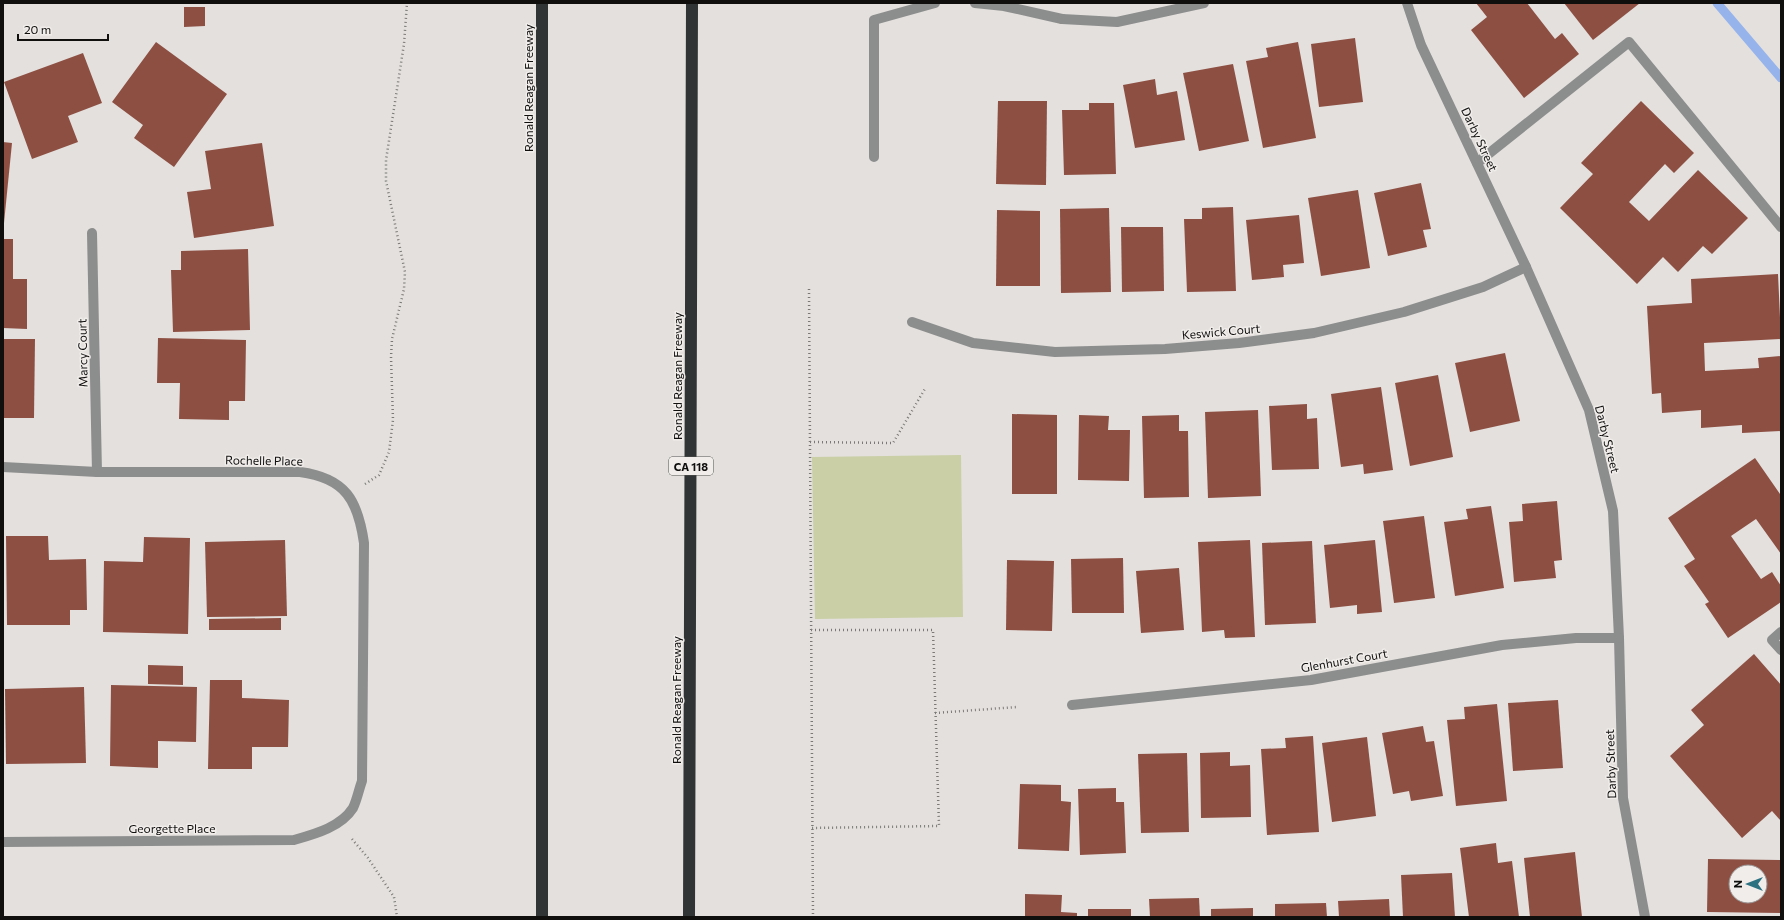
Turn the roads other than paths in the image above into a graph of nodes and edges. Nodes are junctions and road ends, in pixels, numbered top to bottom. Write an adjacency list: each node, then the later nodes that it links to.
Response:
1 (542, 3): 21 (highway, Ronald Reagan Freeway)
2 (935, 3): 7 (street)
3 (975, 3): 4 (street)
4 (1204, 3)
5 (1407, 3): 8 (street, Darby Street)
6 (692, 9): 22 (highway, Ronald Reagan Freeway / CA 118)
7 (874, 157)
8 (1477, 163): 9 (street); 11 (street, Darby Street)
9 (1781, 227)
10 (92, 233): 14 (street, Marcy Court)
11 (1526, 267): 12 (street, Keswick Court); 16 (street, Darby Street)
12 (912, 322)
13 (3, 467): 14 (street, Rochelle Place)
14 (97, 472): 19 (street, Rochelle Place)
15 (1781, 632): 17 (street)
16 (1619, 638): 18 (street, Glenhurst Court); 23 (street, Darby Street)
17 (1781, 650)
18 (1072, 705)
19 (338, 823): 20 (street, Georgette Place)
20 (3, 842)
21 (542, 917)
22 (690, 917)
23 (1645, 917)

